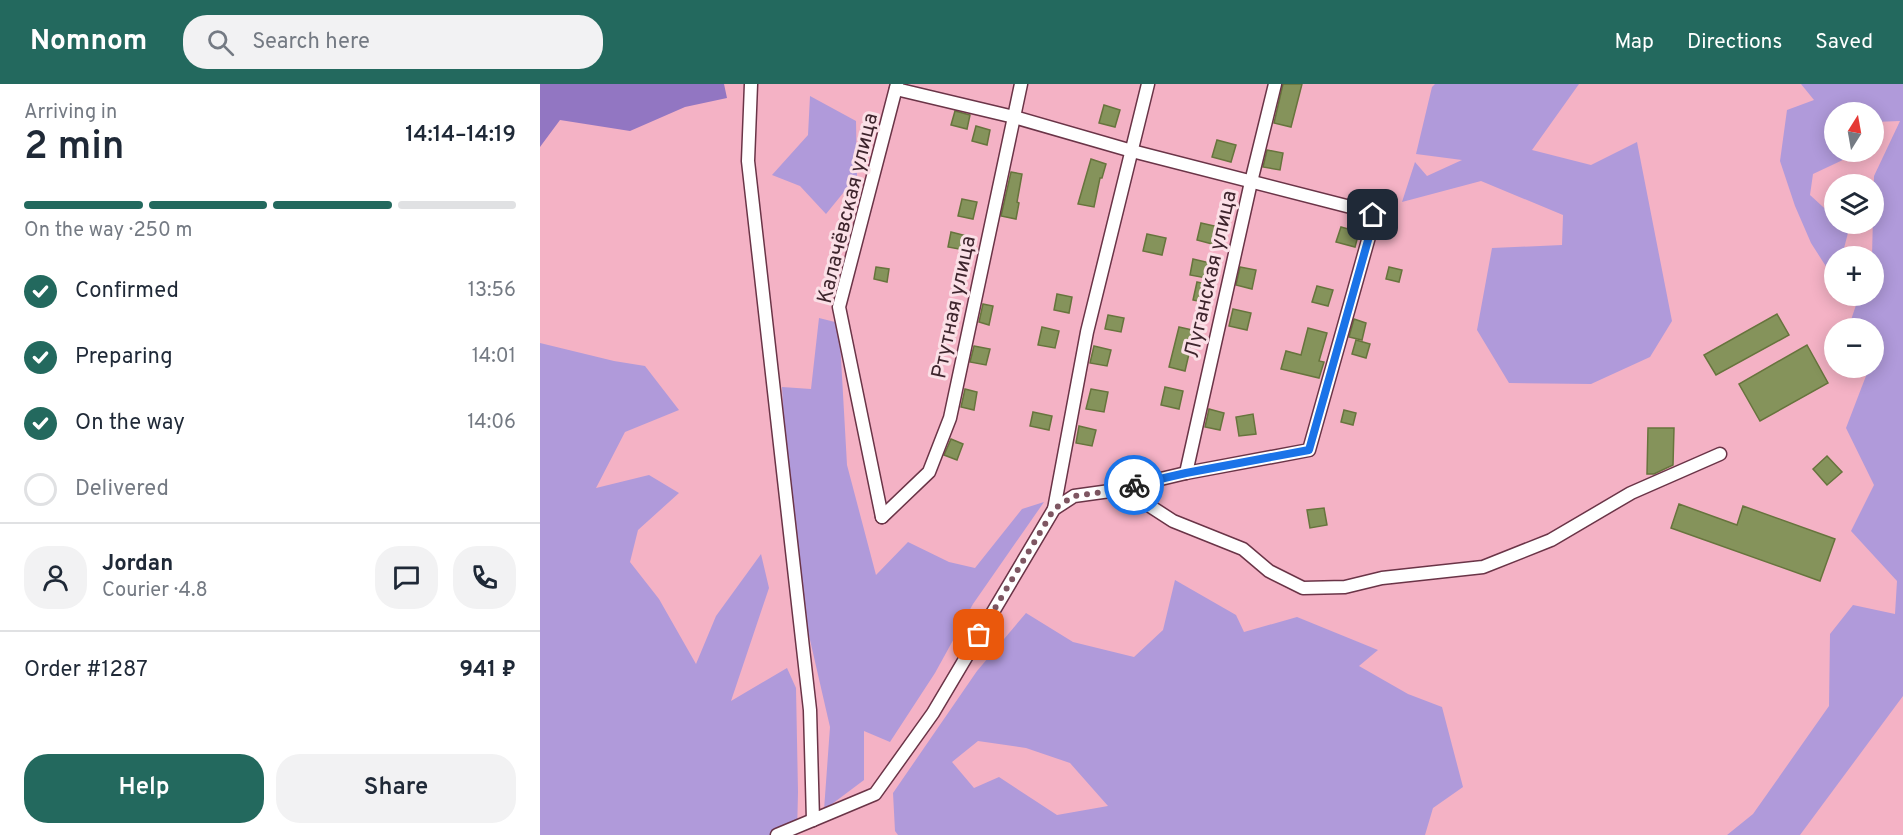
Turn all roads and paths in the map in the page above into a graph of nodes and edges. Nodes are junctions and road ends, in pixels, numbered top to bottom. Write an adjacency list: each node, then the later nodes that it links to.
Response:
1 (751, 84): 14 (street)
2 (1021, 84): 6 (street, Ртутная улица)
3 (1148, 84): 7 (street)
4 (1275, 84): 8 (street, Луганская улица)
5 (897, 86): 6 (street); 13 (street, Калачёвская улица)
6 (1014, 117): 7 (street); 13 (street, Ртутная улица)
7 (1132, 151): 8 (street); 12 (street)
8 (1251, 182): 10 (street, Луганская улица); 10 (street)
9 (1720, 454): 11 (street)
10 (1186, 473): 11 (street)
11 (1122, 488): 12 (street)
12 (1054, 509): 14 (street)
13 (882, 517)
14 (813, 820): 15 (street)
15 (777, 835)

